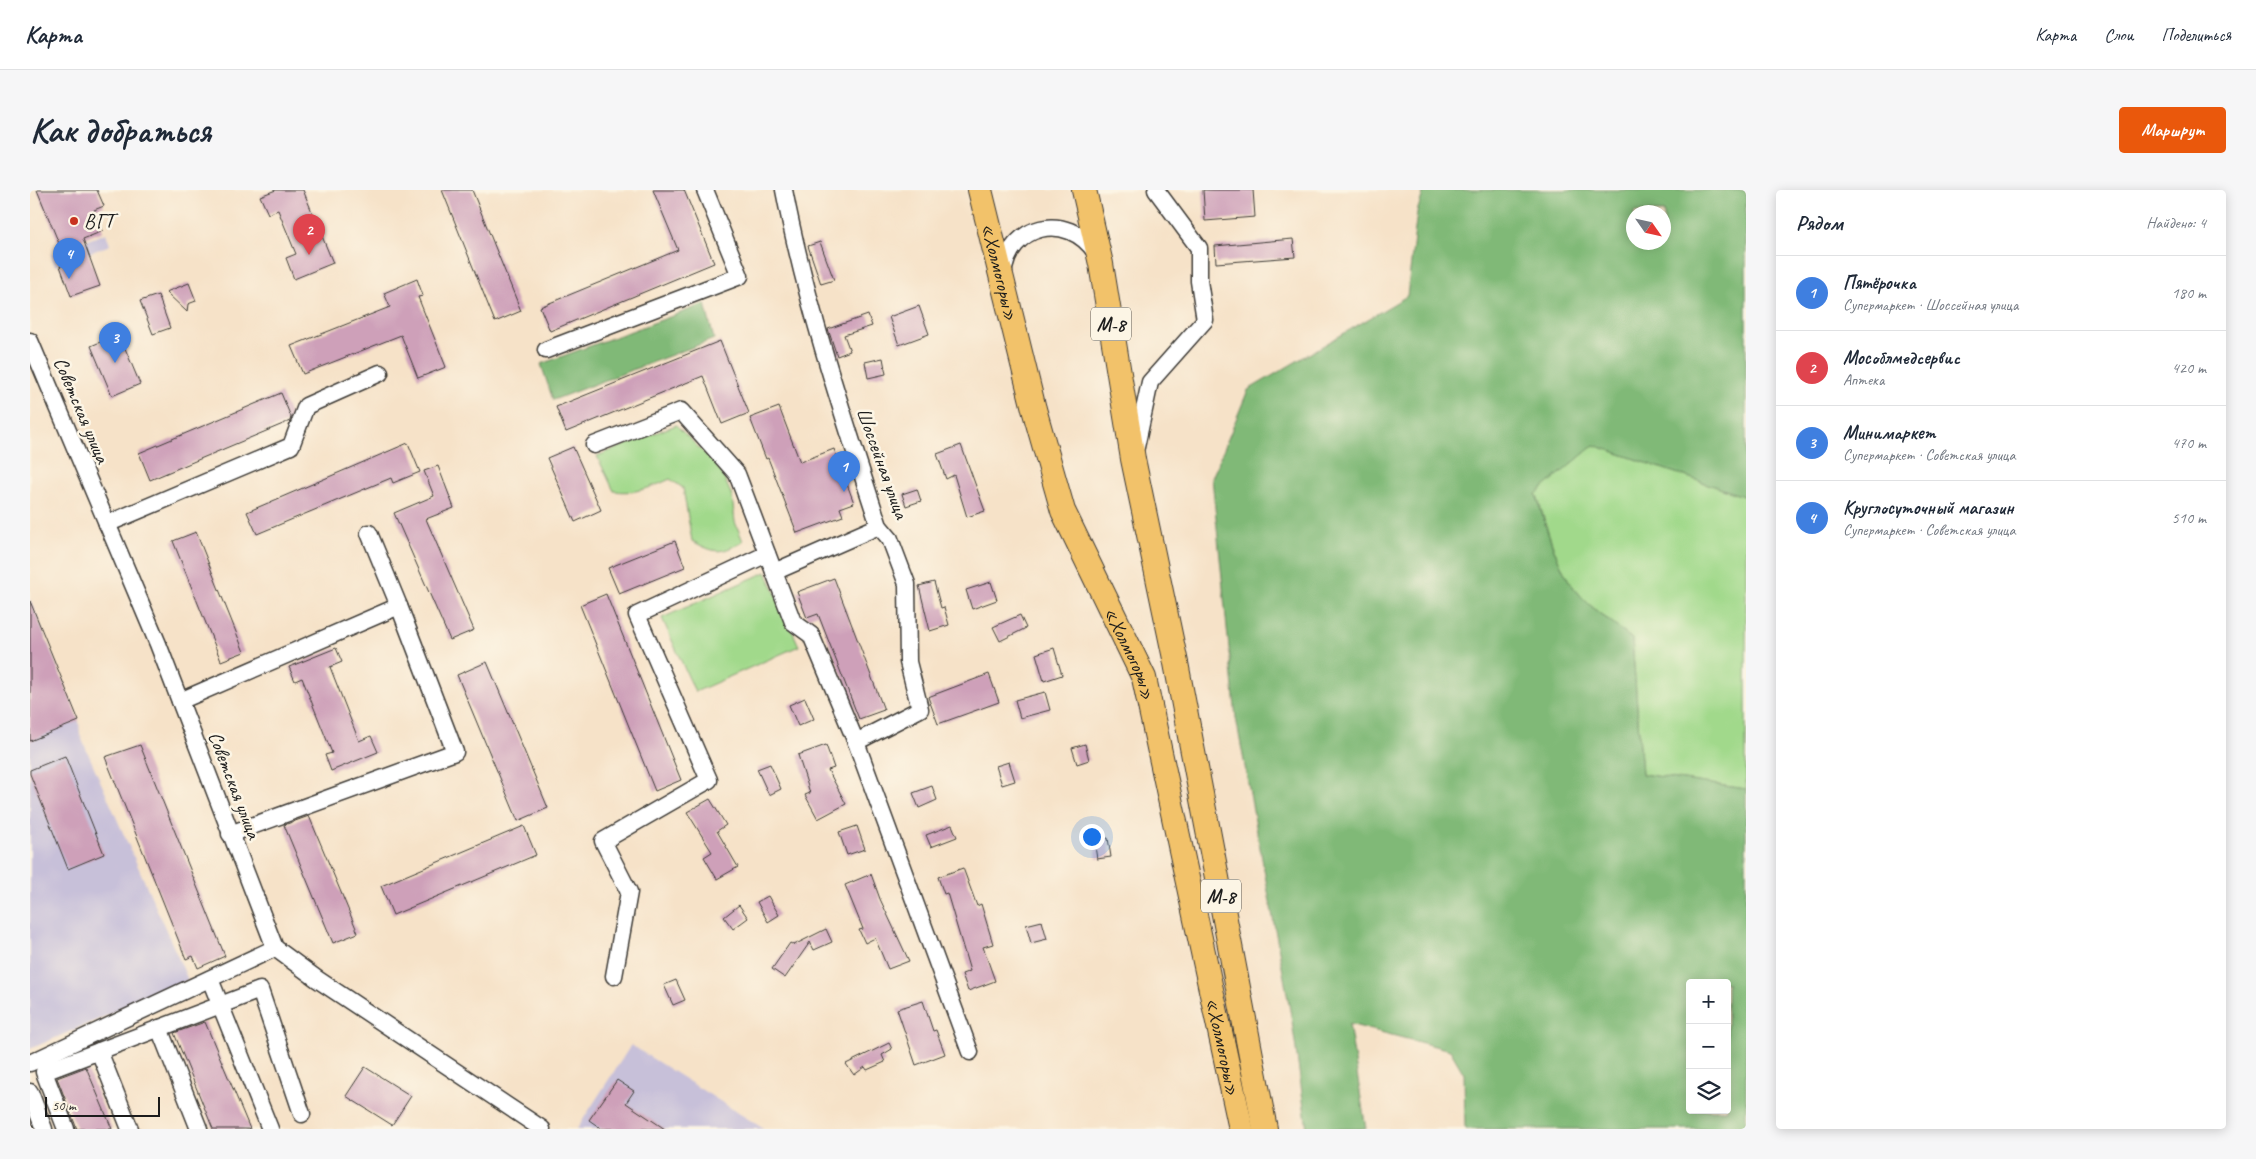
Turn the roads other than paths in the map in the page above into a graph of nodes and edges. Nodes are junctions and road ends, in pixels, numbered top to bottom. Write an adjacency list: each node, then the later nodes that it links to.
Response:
1 (705, 190): 9 (street)
2 (784, 190): 14 (street, Шоссейная улица)
3 (980, 190): 7 (highway, «Холмогоры» / М-8)
4 (1084, 190): 6 (highway, «Холмогоры» / М-8)
5 (1156, 190): 12 (street)
6 (1101, 264): 7 (street); 12 (highway, «Холмогоры» / М-8)
7 (1005, 290): 38 (highway, «Холмогоры» / М-8)
8 (30, 340): 13 (street, Советская улица)
9 (546, 350)
10 (380, 373): 13 (street)
11 (594, 445): 16 (street)
12 (1133, 459): 39 (highway, «Холмогоры» / М-8)
13 (107, 524): 19 (street, Советская улица)
14 (879, 526): 17 (street); 20 (street, Шоссейная улица)
15 (370, 533): 18 (street)
16 (767, 554): 17 (street); 23 (street)
17 (774, 572): 20 (street)
18 (400, 606): 19 (street); 21 (street)
19 (180, 701): 21 (street, Советская улица)
20 (856, 742): 28 (street)
21 (230, 834): 22 (street, Советская улица)
22 (275, 948): 24 (street); 37 (street)
23 (614, 976)
24 (210, 979): 25 (street); 29 (street)
25 (220, 1004): 26 (street); 31 (street); 36 (street)
26 (159, 1028): 27 (street); 35 (street)
27 (99, 1051): 33 (street); 34 (street)
28 (970, 1052)
29 (30, 1063)
30 (30, 1092): 32 (street)
31 (302, 1114)
32 (44, 1129)
33 (66, 1129)
34 (130, 1129)
35 (199, 1129)
36 (270, 1129)
37 (542, 1129)
38 (1241, 1129)
39 (1265, 1129)

